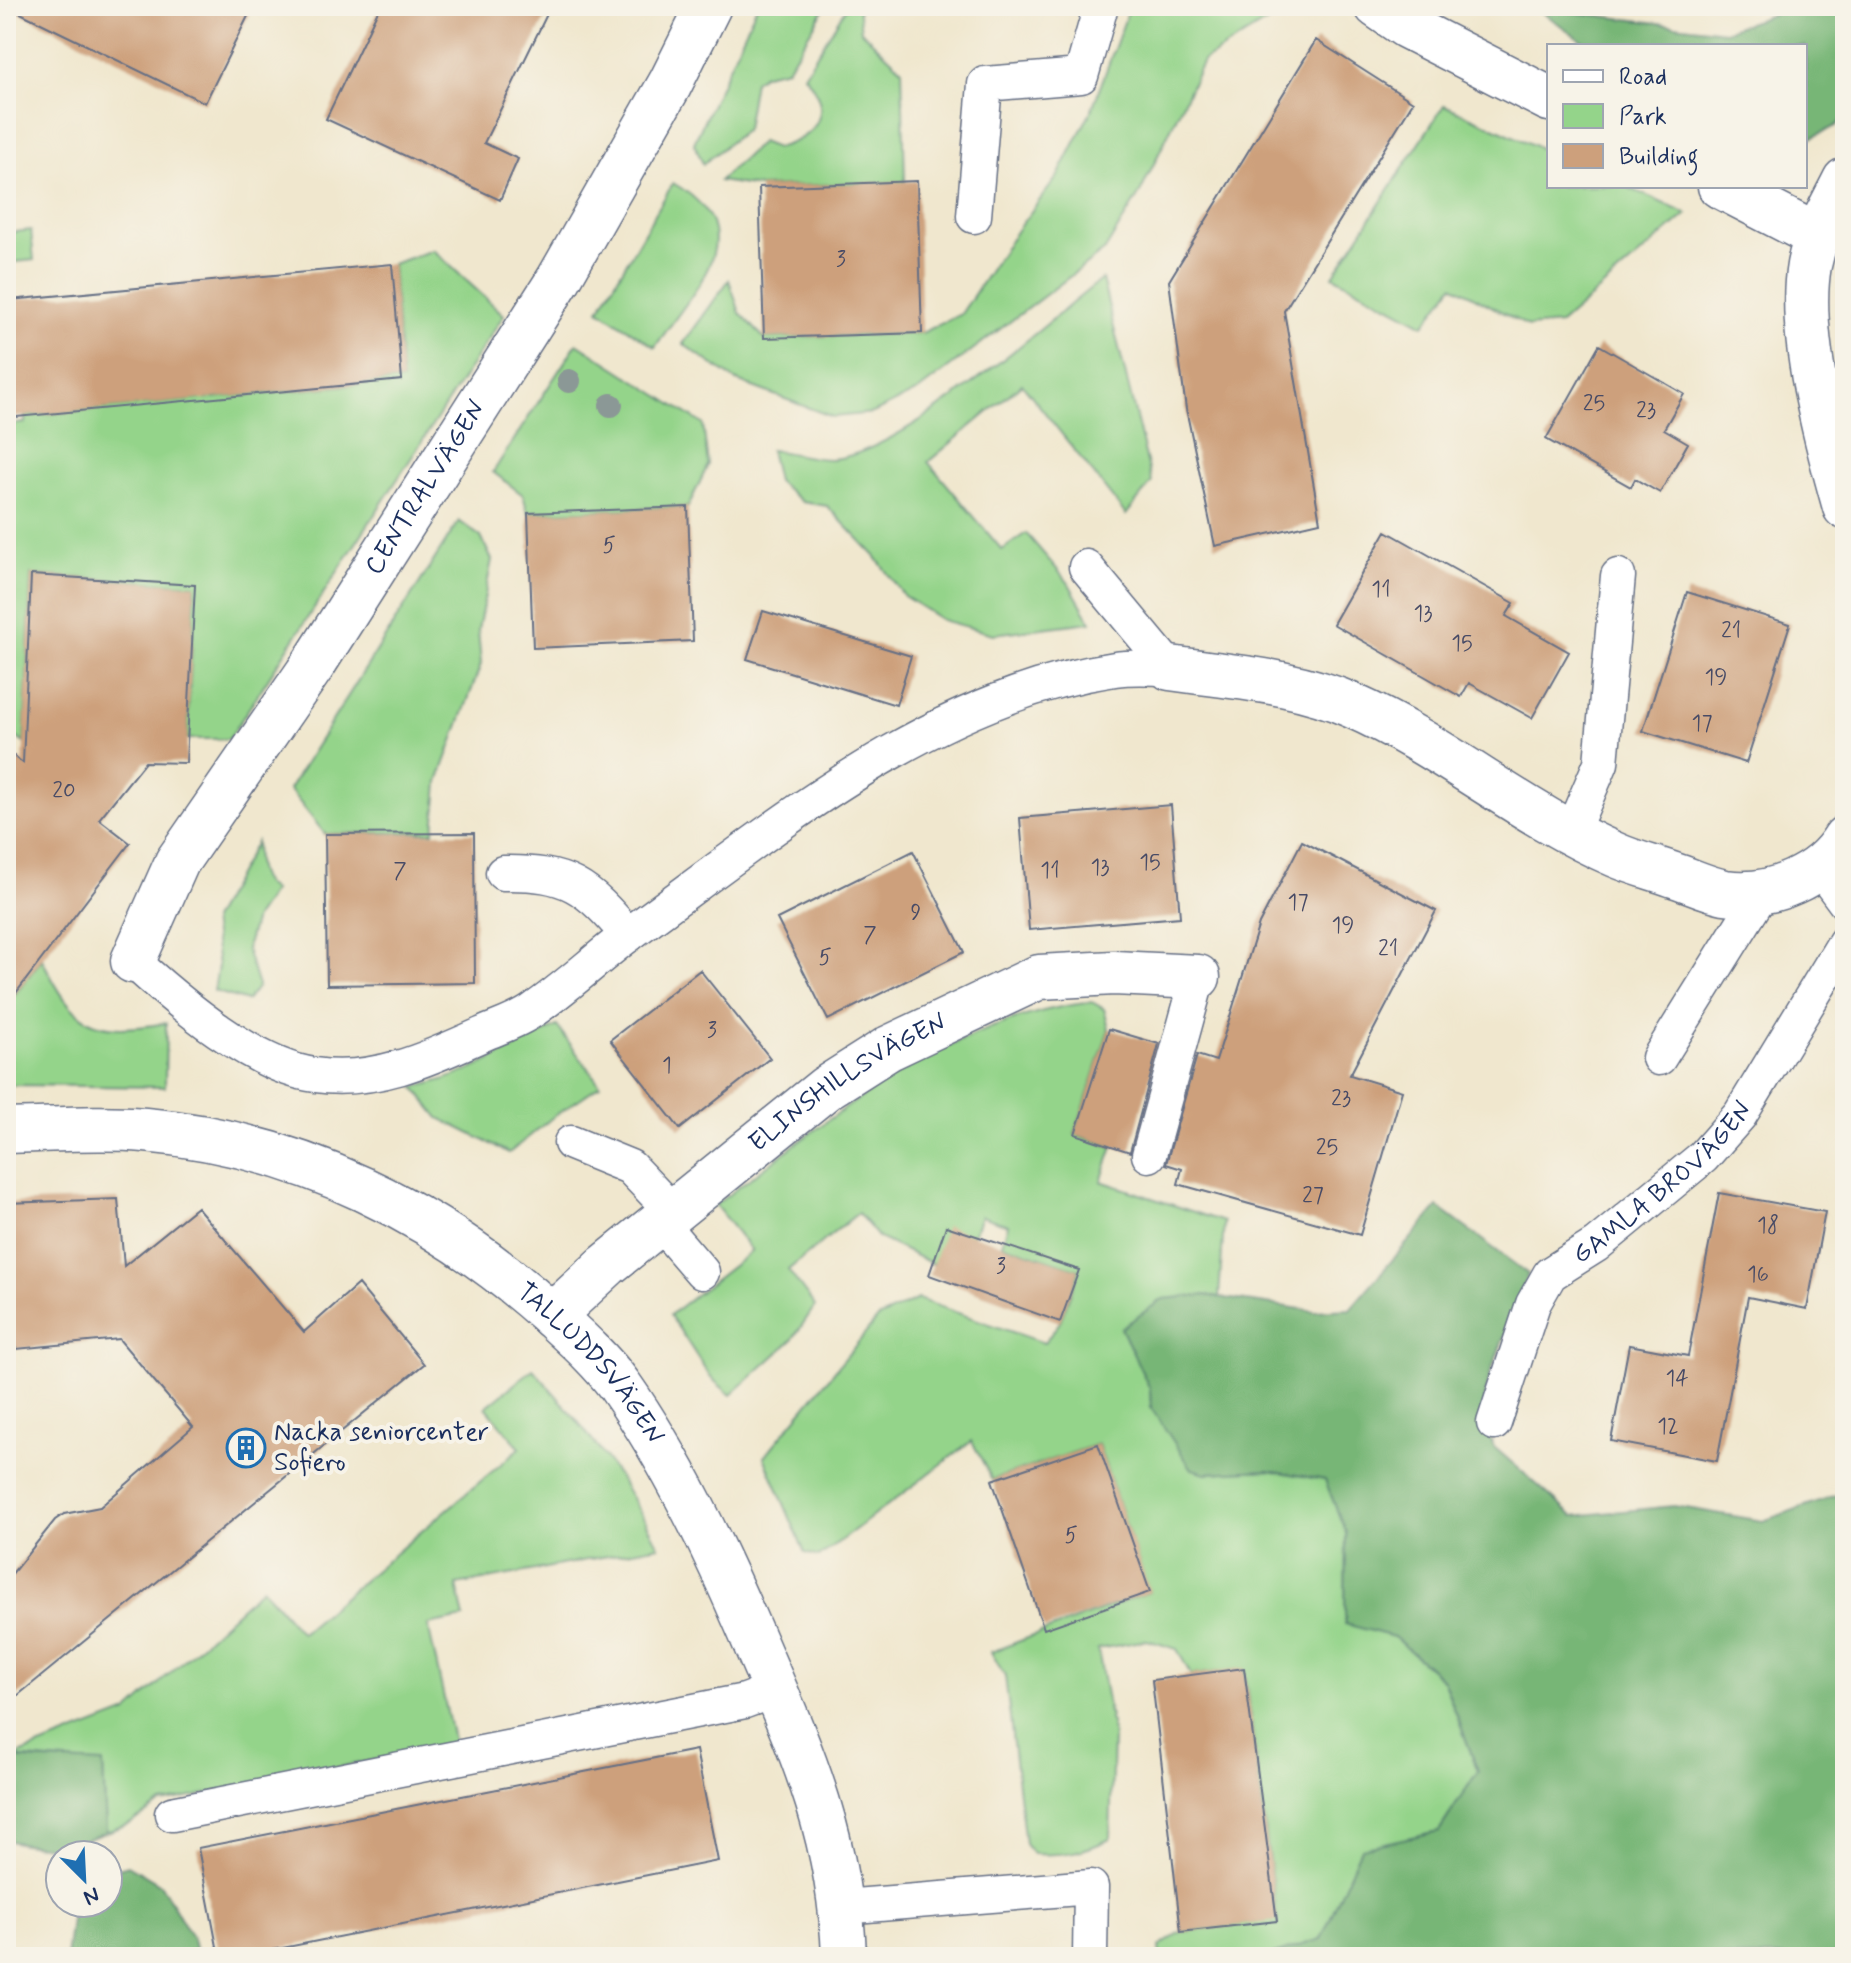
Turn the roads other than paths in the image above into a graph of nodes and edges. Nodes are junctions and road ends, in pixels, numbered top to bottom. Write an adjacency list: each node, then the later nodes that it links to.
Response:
1 (709, 6): 20 (street, CENTRALVÄGEN)
2 (1101, 6): 7 (lane)
3 (1377, 6): 4 (street)
4 (1547, 98)
5 (1845, 180): 8 (street)
6 (1724, 188): 8 (street)
7 (974, 216)
8 (1817, 236): 9 (street)
9 (1845, 507)
10 (1086, 567): 12 (lane)
11 (1618, 576): 13 (lane)
12 (1170, 668): 13 (street); 18 (lane)
13 (1571, 833): 16 (street)
14 (1832, 852): 16 (street); 17 (lane)
15 (503, 873): 18 (lane)
16 (1763, 891): 22 (lane)
17 (1845, 902)
18 (628, 935): 20 (lane)
19 (1845, 942): 29 (lane, GAMLA BROVÄGEN)
20 (133, 961)
21 (1198, 977): 25 (lane); 26 (street, ELINSHILLSVÄGEN)
22 (1659, 1058)
23 (6, 1131): 28 (street, TALLUDDSVÄGEN)
24 (571, 1143): 26 (lane)
25 (1149, 1155)
26 (666, 1217): 27 (lane); 28 (street, ELINSHILLSVÄGEN)
27 (702, 1272)
28 (552, 1316): 30 (street, TALLUDDSVÄGEN)
29 (1494, 1423)
30 (775, 1690): 31 (lane); 32 (street, TALLUDDSVÄGEN)
31 (172, 1814)
32 (842, 1907): 33 (street, TALLUDDSVÄGEN); 34 (lane)
33 (844, 1957)
34 (1090, 1957)

